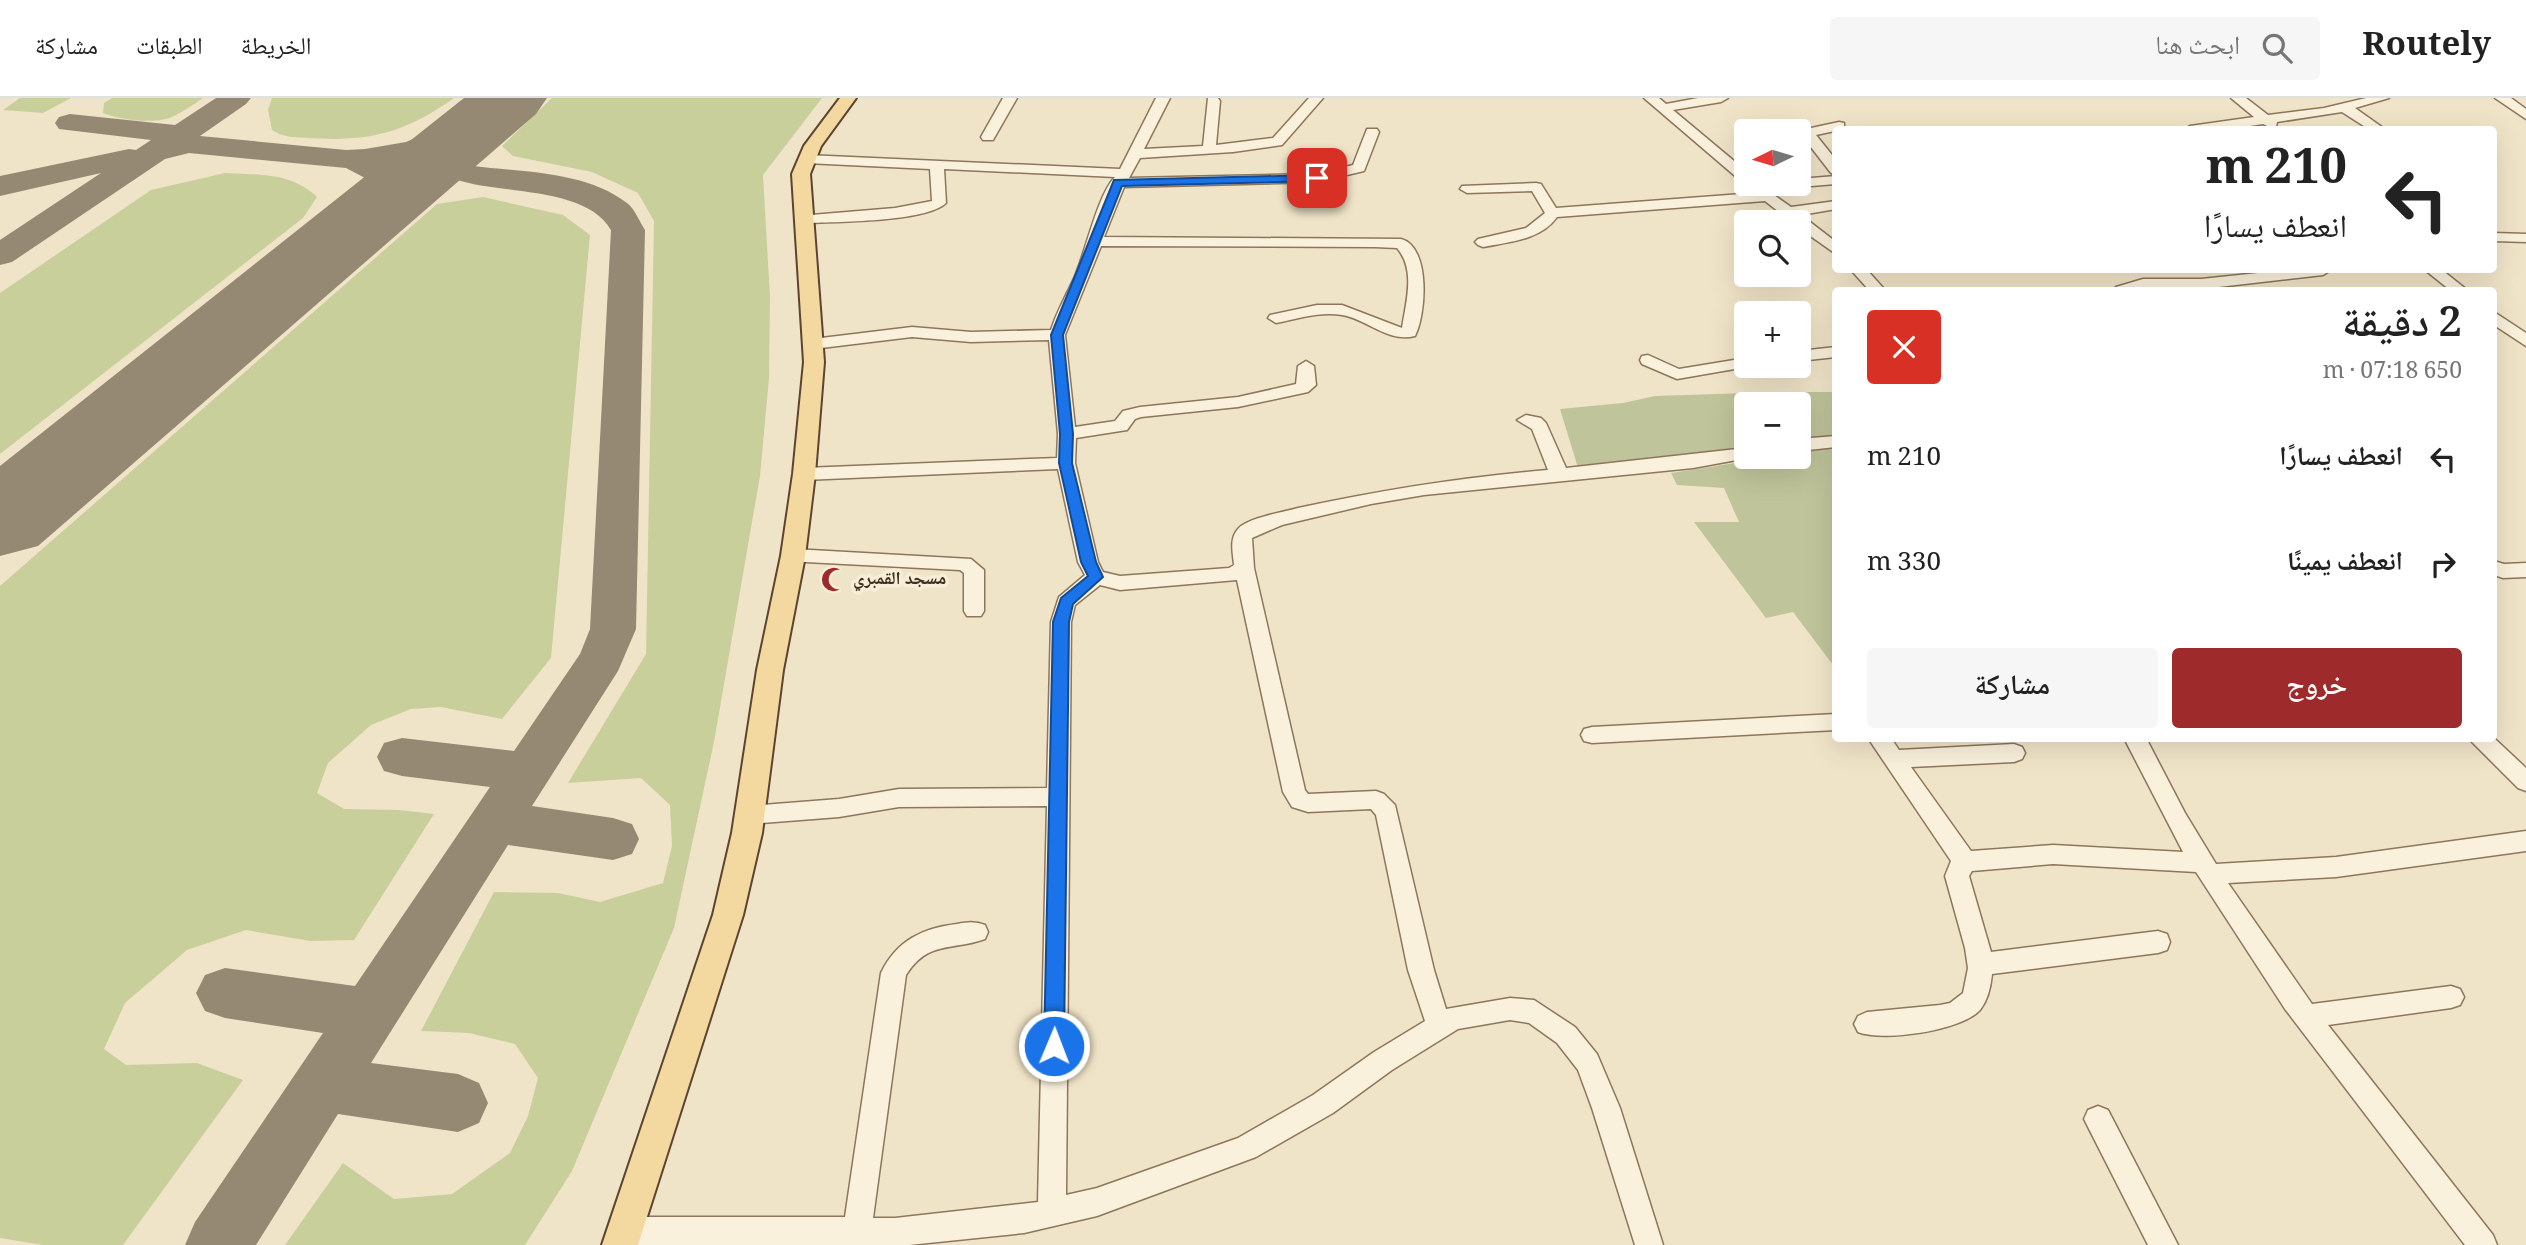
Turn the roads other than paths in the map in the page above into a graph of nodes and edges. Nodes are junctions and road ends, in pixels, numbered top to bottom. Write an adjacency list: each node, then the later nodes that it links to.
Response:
1 (848, 98): 22 (main road)
2 (1010, 98): 19 (street)
3 (1163, 98): 21 (street)
4 (1316, 98): 20 (street)
5 (1721, 98): 10 (street)
6 (2238, 98): 13 (street)
7 (2382, 98): 11 (street)
8 (2502, 98): 12 (street)
9 (1213, 101): 20 (street)
10 (1657, 103): 25 (street)
11 (2345, 108): 13 (street); 16 (street)
12 (2526, 115)
13 (2266, 120): 14 (street); 15 (street)
14 (2219, 126)
15 (2273, 126)
16 (2374, 126)
17 (1832, 128): 24 (street)
18 (1371, 132): 26 (street)
19 (988, 137)
20 (1209, 149): 21 (street)
21 (1135, 154): 26 (street)
22 (806, 159): 23 (street); 34 (main road)
23 (937, 164): 26 (street); 34 (street)
24 (1832, 165)
25 (1734, 167)
26 (1121, 178): 38 (street)
27 (1832, 180): 28 (street)
28 (1811, 182)
29 (1467, 189): 33 (street)
30 (1734, 194): 33 (street)
31 (1832, 206): 32 (street)
32 (1802, 210)
33 (1552, 214): 39 (street)
34 (804, 219): 52 (main road)
35 (1811, 230): 40 (street)
36 (2497, 237): 37 (street)
37 (2526, 238)
38 (1094, 241): 47 (street); 50 (street)
39 (1483, 242)
40 (1832, 247)
41 (1862, 273): 44 (street)
42 (2297, 273): 45 (street)
43 (2437, 273): 46 (street)
44 (1874, 287)
45 (2132, 287)
46 (2455, 287)
47 (1276, 318)
48 (2497, 319): 49 (street); 51 (street)
49 (2526, 322)
50 (1057, 335): 52 (street); 59 (street)
51 (2526, 341)
52 (813, 344): 64 (main road)
53 (1832, 352): 54 (street)
54 (1811, 355)
55 (1648, 359): 56 (street)
56 (1734, 364)
57 (1306, 366): 59 (street)
58 (1525, 420): 65 (street)
59 (1067, 434): 63 (street)
60 (1832, 441): 61 (street)
61 (1811, 444)
62 (1734, 455): 65 (street)
63 (1066, 463): 64 (street); 70 (street)
64 (804, 474): 66 (main road)
65 (1560, 476): 67 (street)
66 (793, 556): 71 (street); 81 (main road)
67 (1244, 568): 70 (street); 91 (street)
68 (2497, 569): 69 (street)
69 (2526, 570)
70 (1096, 577): 80 (street)
71 (974, 611)
72 (1832, 722): 73 (street)
73 (1592, 735)
74 (1882, 742): 78 (street)
75 (2137, 742): 84 (street)
76 (2484, 742): 79 (street)
77 (2014, 753): 78 (street)
78 (1894, 759): 83 (street)
79 (2523, 776)
80 (1058, 797): 81 (street); 93 (street)
81 (750, 814): 96 (main road)
82 (2526, 841): 84 (street)
83 (1965, 862): 84 (street); 87 (street)
84 (2207, 869): 89 (street)
85 (976, 932): 94 (street)
86 (2158, 942): 87 (street)
87 (1981, 964): 90 (street)
88 (2451, 998): 89 (street)
89 (2306, 1016): 97 (street)
90 (1867, 1024)
91 (1439, 1026): 93 (street); 98 (street)
92 (2098, 1119): 99 (street)
93 (1052, 1212): 95 (street)
94 (857, 1232): 95 (street); 96 (street)
95 (980, 1234)
96 (622, 1238)
97 (2478, 1244)
98 (1649, 1245)
99 (2164, 1245)

